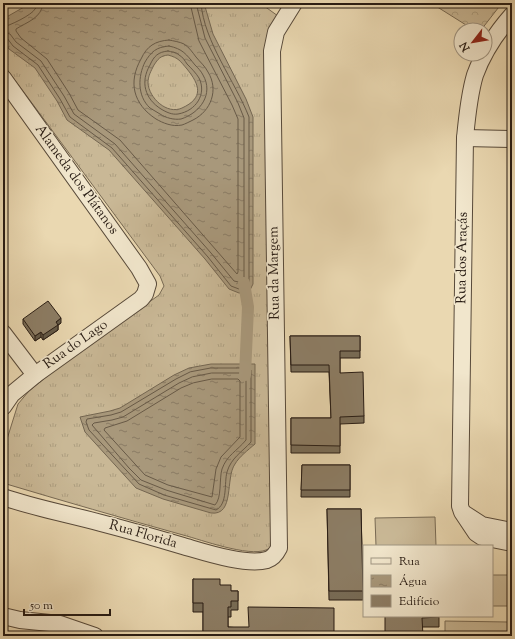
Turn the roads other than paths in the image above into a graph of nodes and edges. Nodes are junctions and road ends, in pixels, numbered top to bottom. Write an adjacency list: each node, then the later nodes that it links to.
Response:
1 (287, 6): 12 (street, Rua da Margem)
2 (512, 15): 4 (street, Rua dos Araçás)
3 (3, 78): 6 (street, Alameda dos Plátanos)
4 (464, 138): 5 (street); 11 (street, Rua dos Araçás)
5 (512, 139)
6 (148, 284): 8 (street, Rua do Lago)
7 (3, 333): 8 (street)
8 (34, 374): 9 (street, Rua do Lago)
9 (3, 407)
10 (3, 497): 12 (street, Rua Florida)
11 (511, 537)
12 (279, 548)
13 (3, 616): 14 (street)
14 (56, 632): 15 (street)
15 (95, 636)

